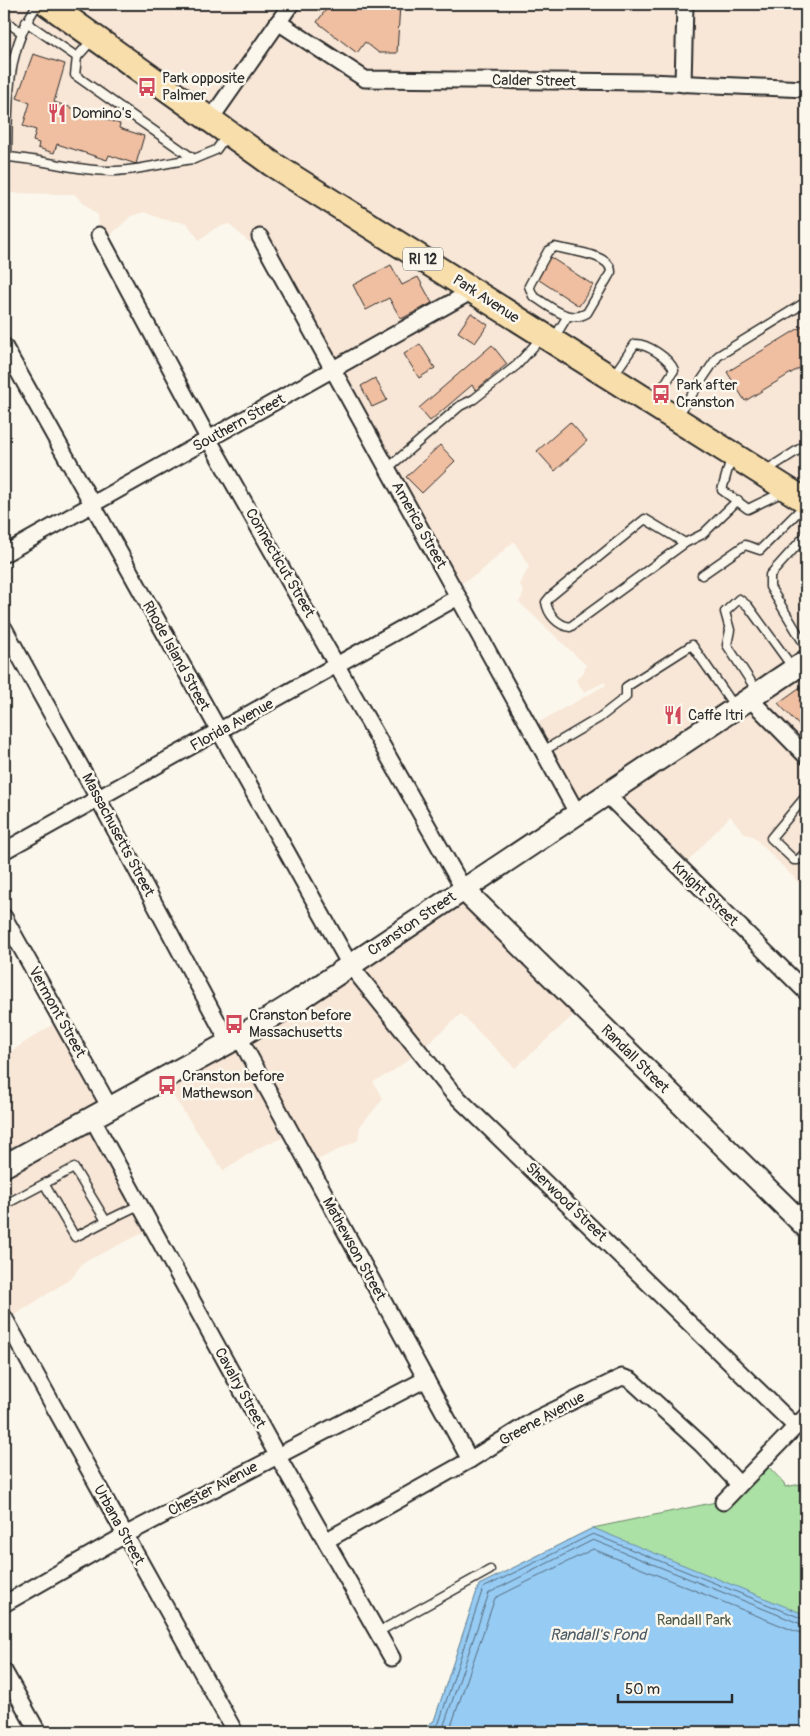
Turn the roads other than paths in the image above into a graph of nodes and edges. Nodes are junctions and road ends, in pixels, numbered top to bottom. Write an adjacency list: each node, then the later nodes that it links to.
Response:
1 (38, 4): 6 (lane)
2 (48, 4): 9 (main road, Park Avenue / RI 12)
3 (292, 4): 7 (street)
4 (685, 4): 11 (street)
5 (4, 20): 8 (lane)
6 (26, 22): 8 (lane); 10 (lane)
7 (278, 22): 11 (street, Calder Street); 14 (street)
8 (21, 32): 12 (lane)
9 (94, 38): 10 (lane); 14 (main road, Park Avenue / RI 12)
10 (77, 57): 16 (lane)
11 (683, 84): 13 (street, Calder Street)
12 (6, 85): 15 (lane)
13 (806, 89)
14 (219, 127): 16 (lane); 19 (main road, Park Avenue / RI 12)
15 (5, 157): 16 (lane)
16 (194, 159)
17 (99, 235): 28 (street, Connecticut Street)
18 (260, 237): 24 (street, America Street)
19 (474, 290): 22 (main road, Park Avenue / RI 12); 24 (street, Southern Street)
20 (806, 302): 27 (lane)
21 (567, 317): 21 (lane); 22 (lane)
22 (548, 339): 25 (main road, Park Avenue / RI 12); 31 (lane)
23 (4, 346): 35 (street, Rhode Island Street)
24 (334, 370): 28 (street, Southern Street); 31 (street, America Street)
25 (611, 379): 26 (main road, Park Avenue / RI 12); 26 (lane)
26 (652, 404): 27 (main road, Park Avenue / RI 12)
27 (675, 419): 30 (main road, Park Avenue / RI 12)
28 (209, 440): 35 (street, Southern Street); 44 (street, Connecticut Street)
29 (806, 446): 32 (lane)
30 (732, 454): 32 (main road, Park Avenue / RI 12); 34 (lane)
31 (388, 468): 40 (street, America Street)
32 (762, 473): 33 (main road, Park Avenue / RI 12)
33 (800, 498): 34 (lane); 39 (lane)
34 (738, 500): 37 (lane)
35 (91, 505): 38 (street, Southern Street); 46 (street, Rhode Island Street)
36 (806, 535): 42 (lane)
37 (685, 543): 37 (lane)
38 (4, 554)
39 (702, 574)
40 (458, 597): 44 (street, Florida Avenue); 47 (street, America Street)
41 (4, 628): 51 (street, Massachusetts Street)
42 (806, 647)
43 (800, 665): 45 (main road, Cranston Street); 45 (lane)
44 (338, 666): 46 (street, Florida Avenue); 55 (street, Connecticut Street)
45 (748, 700): 47 (lane); 48 (street); 49 (main road, Cranston Street)
46 (219, 733): 51 (street, Florida Avenue); 57 (street, Rhode Island Street)
47 (543, 751): 52 (street, America Street)
48 (806, 756)
49 (606, 794): 52 (main road, Cranston Street); 58 (street, Knight Street)
50 (806, 796): 54 (lane)
51 (99, 800): 53 (street, Florida Avenue); 59 (street, Massachusetts Street)
52 (577, 813): 55 (main road, Cranston Street)
53 (4, 851)
54 (806, 852)
55 (464, 890): 57 (main road, Cranston Street); 66 (main road, Randall Street)
56 (4, 917): 60 (street, Vermont Street)
57 (350, 966): 59 (main road, Cranston Street); 69 (street, Sherwood Street)
58 (806, 992)
59 (234, 1040): 60 (main road, Cranston Street); 68 (street, Mathewson Street)
60 (100, 1111): 61 (main road, Cranston Street); 64 (street, Cavalry Street)
61 (4, 1166)
62 (45, 1185): 63 (lane); 65 (lane); 65 (lane)
63 (4, 1205)
64 (139, 1205): 65 (lane); 70 (street, Cavalry Street)
65 (106, 1221)
66 (806, 1227)
67 (4, 1317): 74 (street, Urbana Street)
68 (426, 1380): 70 (street, Chester Avenue); 71 (street, Mathewson Street)
69 (801, 1421): 73 (street)
70 (277, 1455): 74 (street, Chester Avenue); 75 (street, Cavalry Street)
71 (470, 1460): 72 (street, Greene Avenue); 75 (street, Greene Avenue)
72 (736, 1482)
73 (723, 1502)
74 (125, 1535): 77 (street, Chester Avenue); 82 (street, Urbana Street)
75 (327, 1540): 78 (street, Cavalry Street)
76 (490, 1570): 78 (lane)
77 (4, 1604)
78 (378, 1632): 79 (street, Cavalry Street)
79 (392, 1658)
80 (4, 1671): 81 (street)
81 (38, 1732)
82 (236, 1732)

